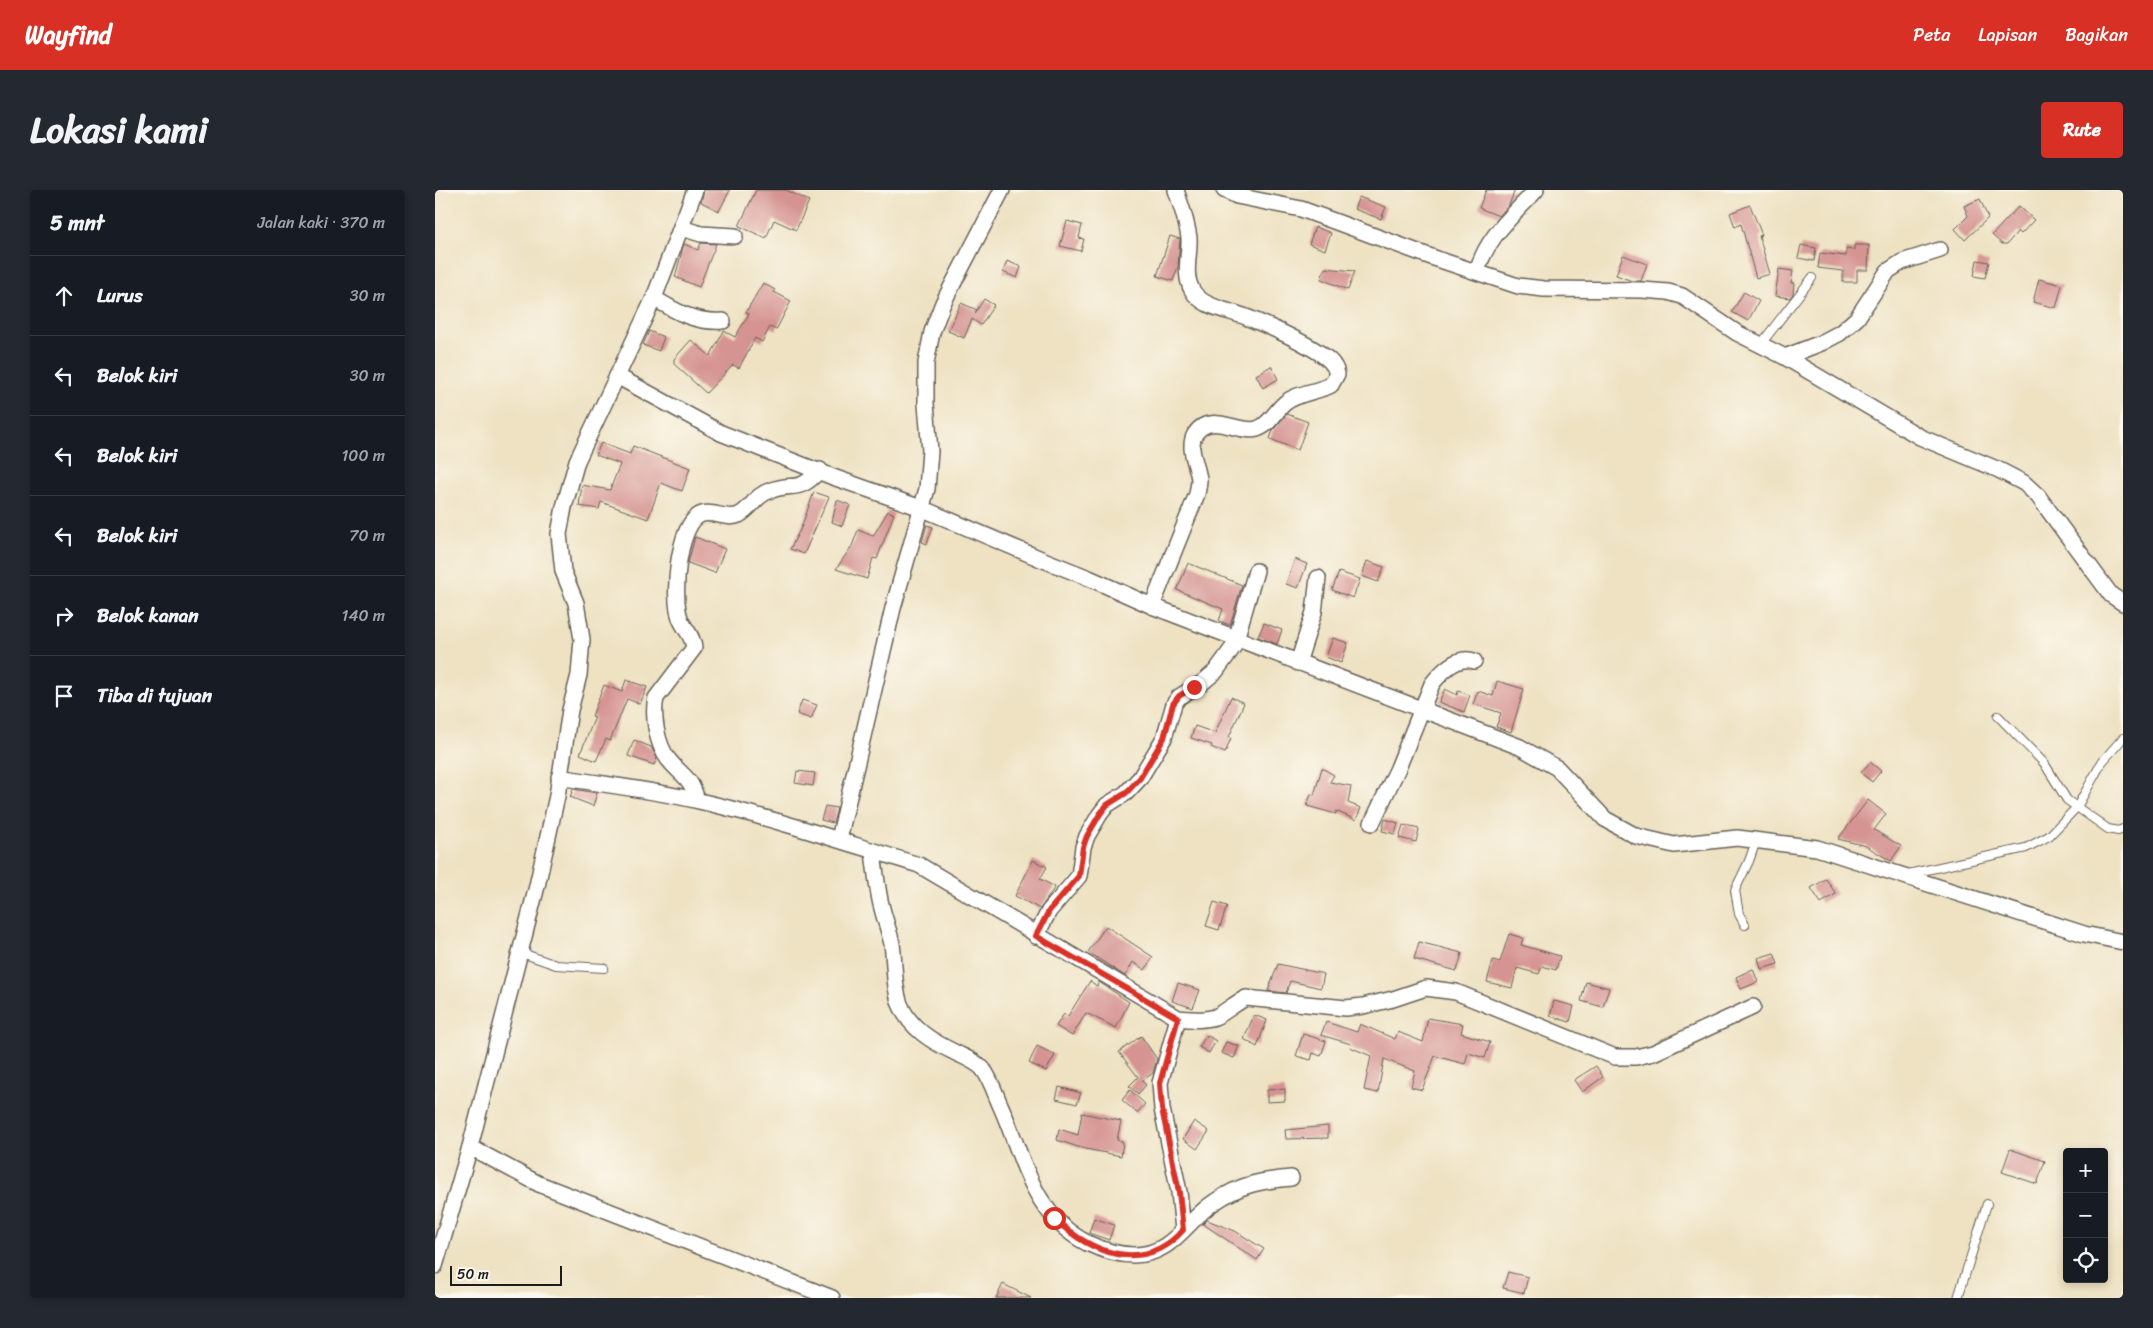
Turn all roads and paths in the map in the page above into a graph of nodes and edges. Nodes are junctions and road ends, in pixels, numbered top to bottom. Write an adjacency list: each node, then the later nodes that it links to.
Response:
1 (695, 190): 6 (street)
2 (1002, 190): 17 (street)
3 (1176, 190): 21 (street)
4 (1224, 190): 9 (street)
5 (1536, 190): 9 (street)
6 (681, 228): 7 (street); 11 (street)
7 (735, 236)
8 (1939, 250): 14 (street)
9 (1477, 272): 13 (street)
10 (1812, 278): 13 (lane)
11 (654, 298): 12 (street); 15 (street)
12 (723, 321)
13 (1761, 344): 14 (street)
14 (1785, 357): 20 (street)
15 (617, 376): 16 (street); 28 (street)
16 (820, 470): 17 (street); 29 (street)
17 (921, 508): 21 (street); 33 (street)
18 (1256, 571): 22 (street)
19 (1318, 578): 24 (street)
20 (2123, 603)
21 (1152, 606): 22 (street)
22 (1238, 639): 24 (street); 38 (street)
23 (1474, 661): 25 (street)
24 (1297, 663): 25 (street)
25 (1421, 710): 31 (street); 34 (street)
26 (1998, 716): 30 (lane)
27 (2123, 738): 30 (lane)
28 (559, 777): 29 (street); 40 (street)
29 (697, 800): 33 (street)
30 (2077, 807): 32 (lane); 36 (lane)
31 (1372, 823)
32 (2123, 829)
33 (839, 839): 35 (street)
34 (1756, 841): 36 (street); 37 (lane)
35 (873, 852): 38 (street); 47 (street)
36 (1900, 875): 39 (street)
37 (1745, 925)
38 (1036, 936): 43 (street)
39 (2123, 942)
40 (519, 952): 41 (lane); 44 (street)
41 (604, 968)
42 (1753, 1007): 43 (street)
43 (1178, 1018): 47 (street)
44 (470, 1147): 48 (street); 49 (street)
45 (1291, 1178): 47 (street)
46 (1987, 1204): 50 (lane)
47 (1183, 1230)
48 (435, 1266)
49 (832, 1298)
50 (1958, 1298)

